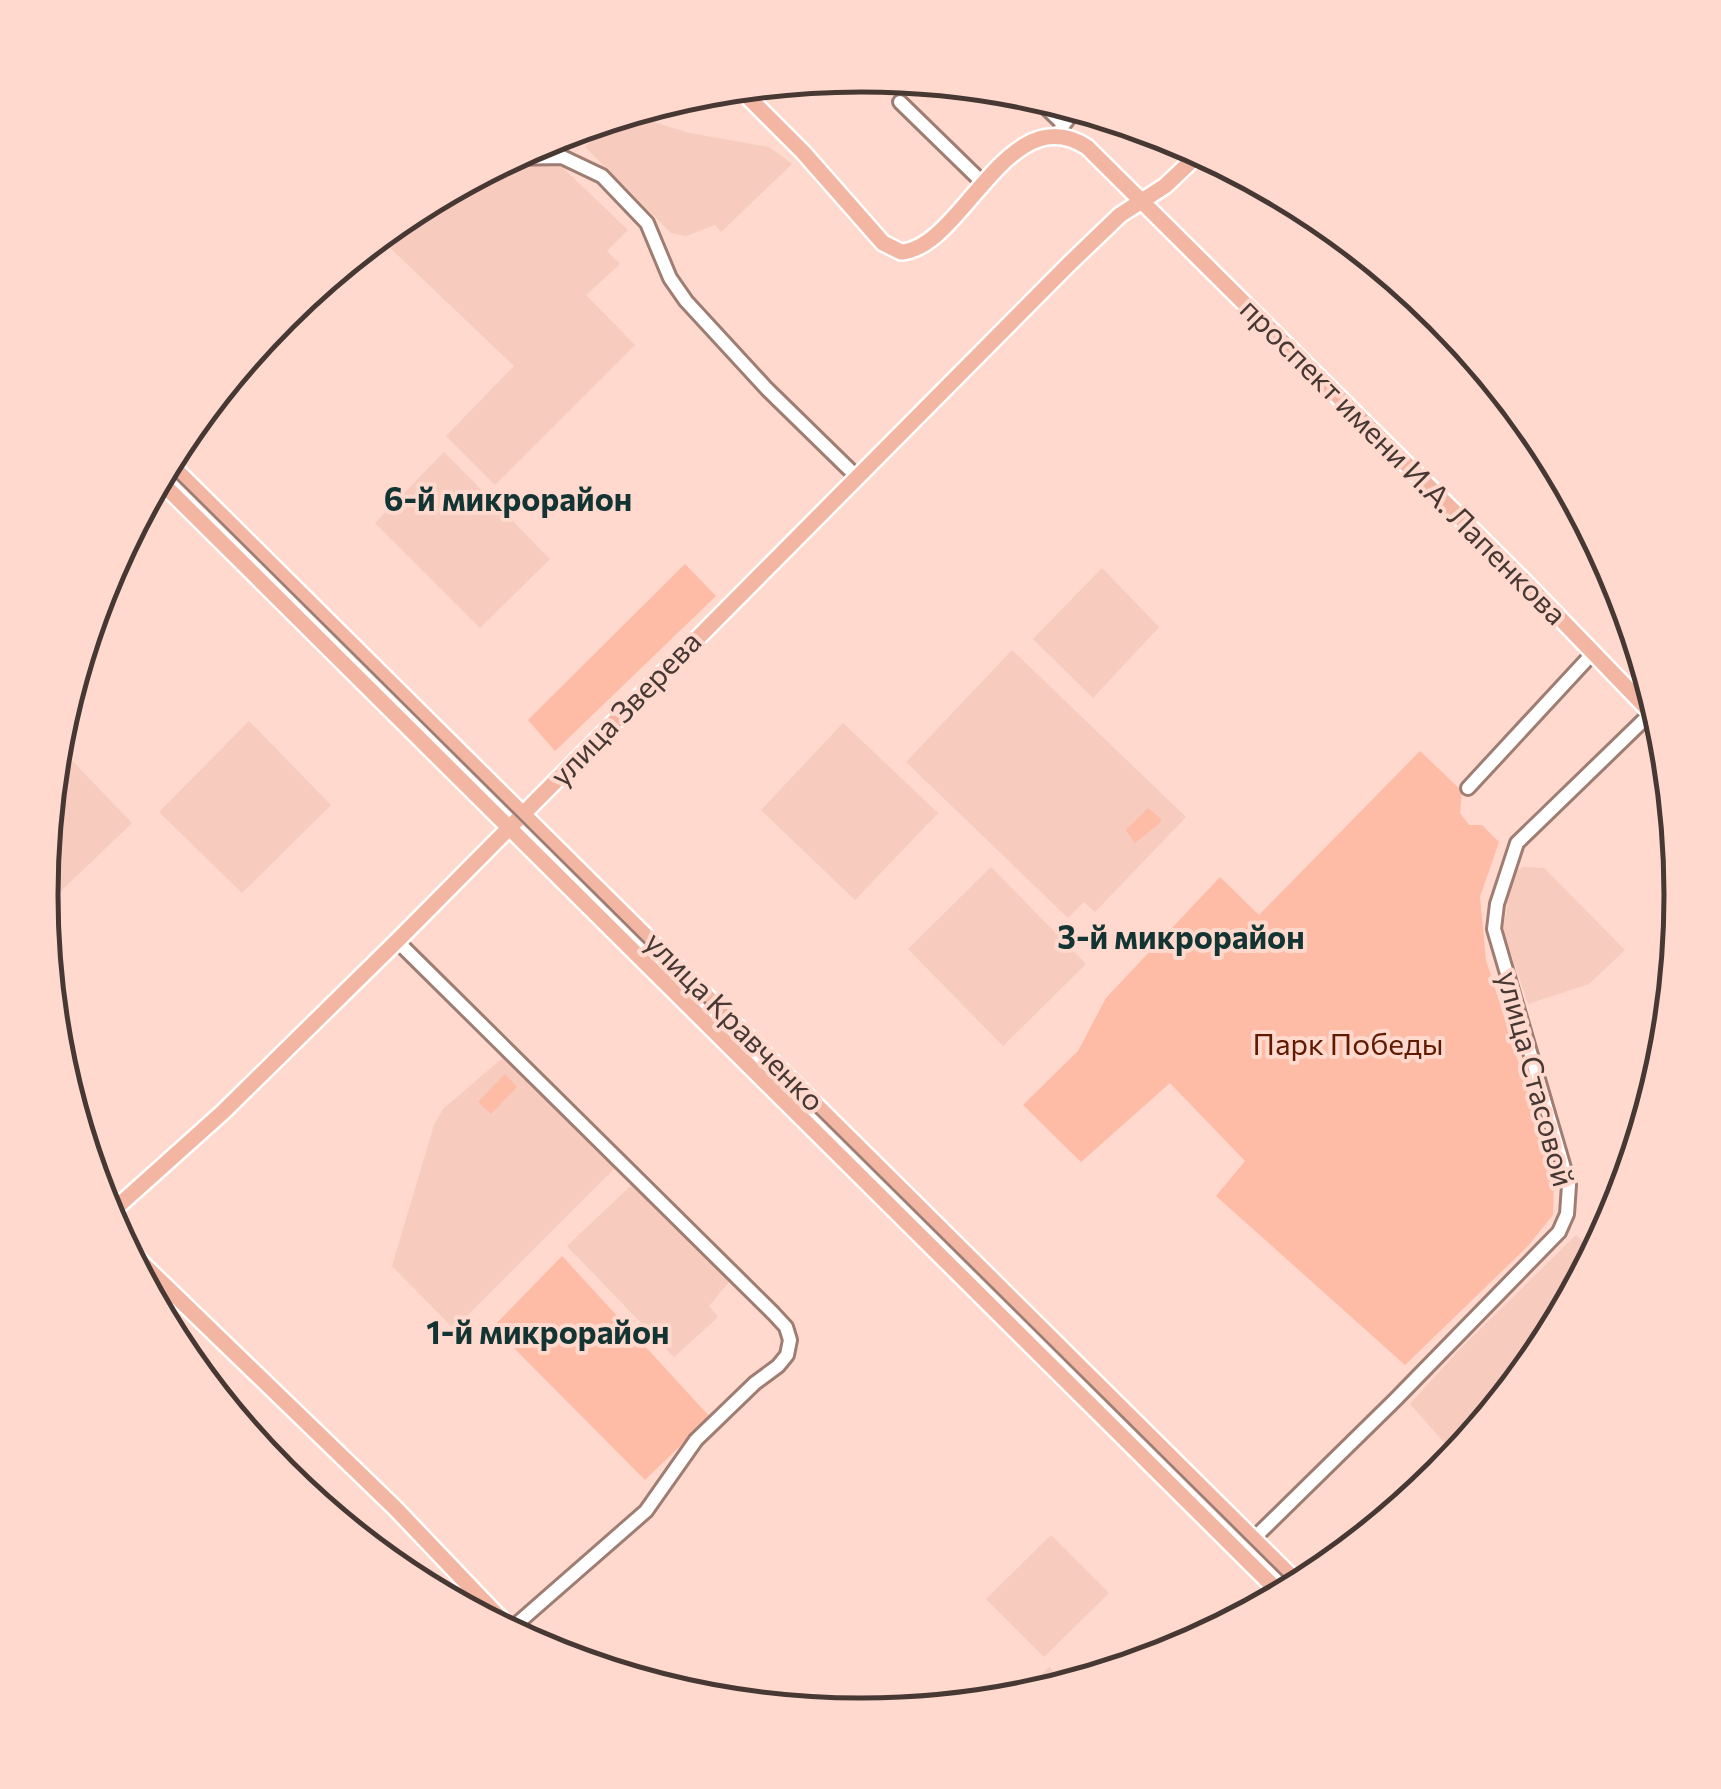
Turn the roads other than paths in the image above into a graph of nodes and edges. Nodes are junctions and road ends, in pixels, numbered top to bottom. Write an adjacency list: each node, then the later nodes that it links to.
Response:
1 (751, 99): 8 (main road)
2 (900, 102): 8 (street)
3 (1049, 114): 5 (street)
4 (1068, 119): 5 (street)
5 (1060, 129): 8 (main road); 9 (main road, проспект имени И.А. Лапенкова)
6 (543, 157): 11 (street)
7 (1190, 163): 9 (main road, улица Зверева)
8 (982, 182)
9 (1143, 200): 11 (main road, улица Зверева); 17 (main road, проспект имени И.А. Лапенкова)
10 (178, 472): 13 (main road, улица Кравченко)
11 (857, 477): 23 (main road, улица Зверева)
12 (168, 489): 14 (main road, улица Кравченко)
13 (250, 543): 14 (street); 15 (main road, улица Кравченко)
14 (237, 557): 16 (main road, улица Кравченко)
15 (289, 582): 16 (street); 20 (main road, улица Кравченко)
16 (277, 597): 21 (main road, улица Кравченко)
17 (1594, 653): 18 (main road, проспект имени И.А. Лапенкова); 22 (street)
18 (1639, 699)
19 (1646, 729): 44 (street, улица Стасовой)
20 (460, 750): 21 (street); 23 (main road, улица Кравченко)
21 (447, 763): 24 (main road, улица Кравченко)
22 (1468, 788)
23 (524, 813): 24 (main road, улица Зверева); 25 (main road, улица Кравченко)
24 (510, 827): 26 (main road, улица Кравченко); 27 (main road, улица Зверева)
25 (603, 893): 26 (street); 28 (main road, улица Кравченко)
26 (590, 906): 29 (main road, улица Кравченко)
27 (398, 941): 40 (main road, улица Зверева); 49 (street)
28 (654, 942): 29 (street); 30 (main road, улица Кравченко)
29 (641, 955): 31 (main road, улица Кравченко)
30 (683, 971): 31 (street); 32 (main road, улица Кравченко)
31 (670, 984): 33 (main road, улица Кравченко)
32 (726, 1014): 33 (street); 34 (main road, улица Кравченко)
33 (713, 1027): 35 (main road, улица Кравченко)
34 (770, 1058): 35 (street); 36 (main road, улица Кравченко)
35 (757, 1071): 37 (main road, улица Кравченко)
36 (814, 1100): 37 (street); 38 (main road, улица Кравченко)
37 (800, 1114): 39 (main road, улица Кравченко)
38 (856, 1143): 39 (street); 42 (main road, улица Кравченко)
39 (842, 1156): 43 (main road, улица Кравченко)
40 (120, 1204)
41 (153, 1274): 48 (main road)
42 (1108, 1394): 43 (street); 44 (main road, улица Кравченко)
43 (1094, 1408): 45 (main road, улица Кравченко)
44 (1254, 1540): 45 (street, улица Стасовой); 46 (main road, улица Кравченко)
45 (1240, 1552): 47 (main road, улица Кравченко)
46 (1288, 1574)
47 (1271, 1584)
48 (488, 1606)
49 (526, 1624)

